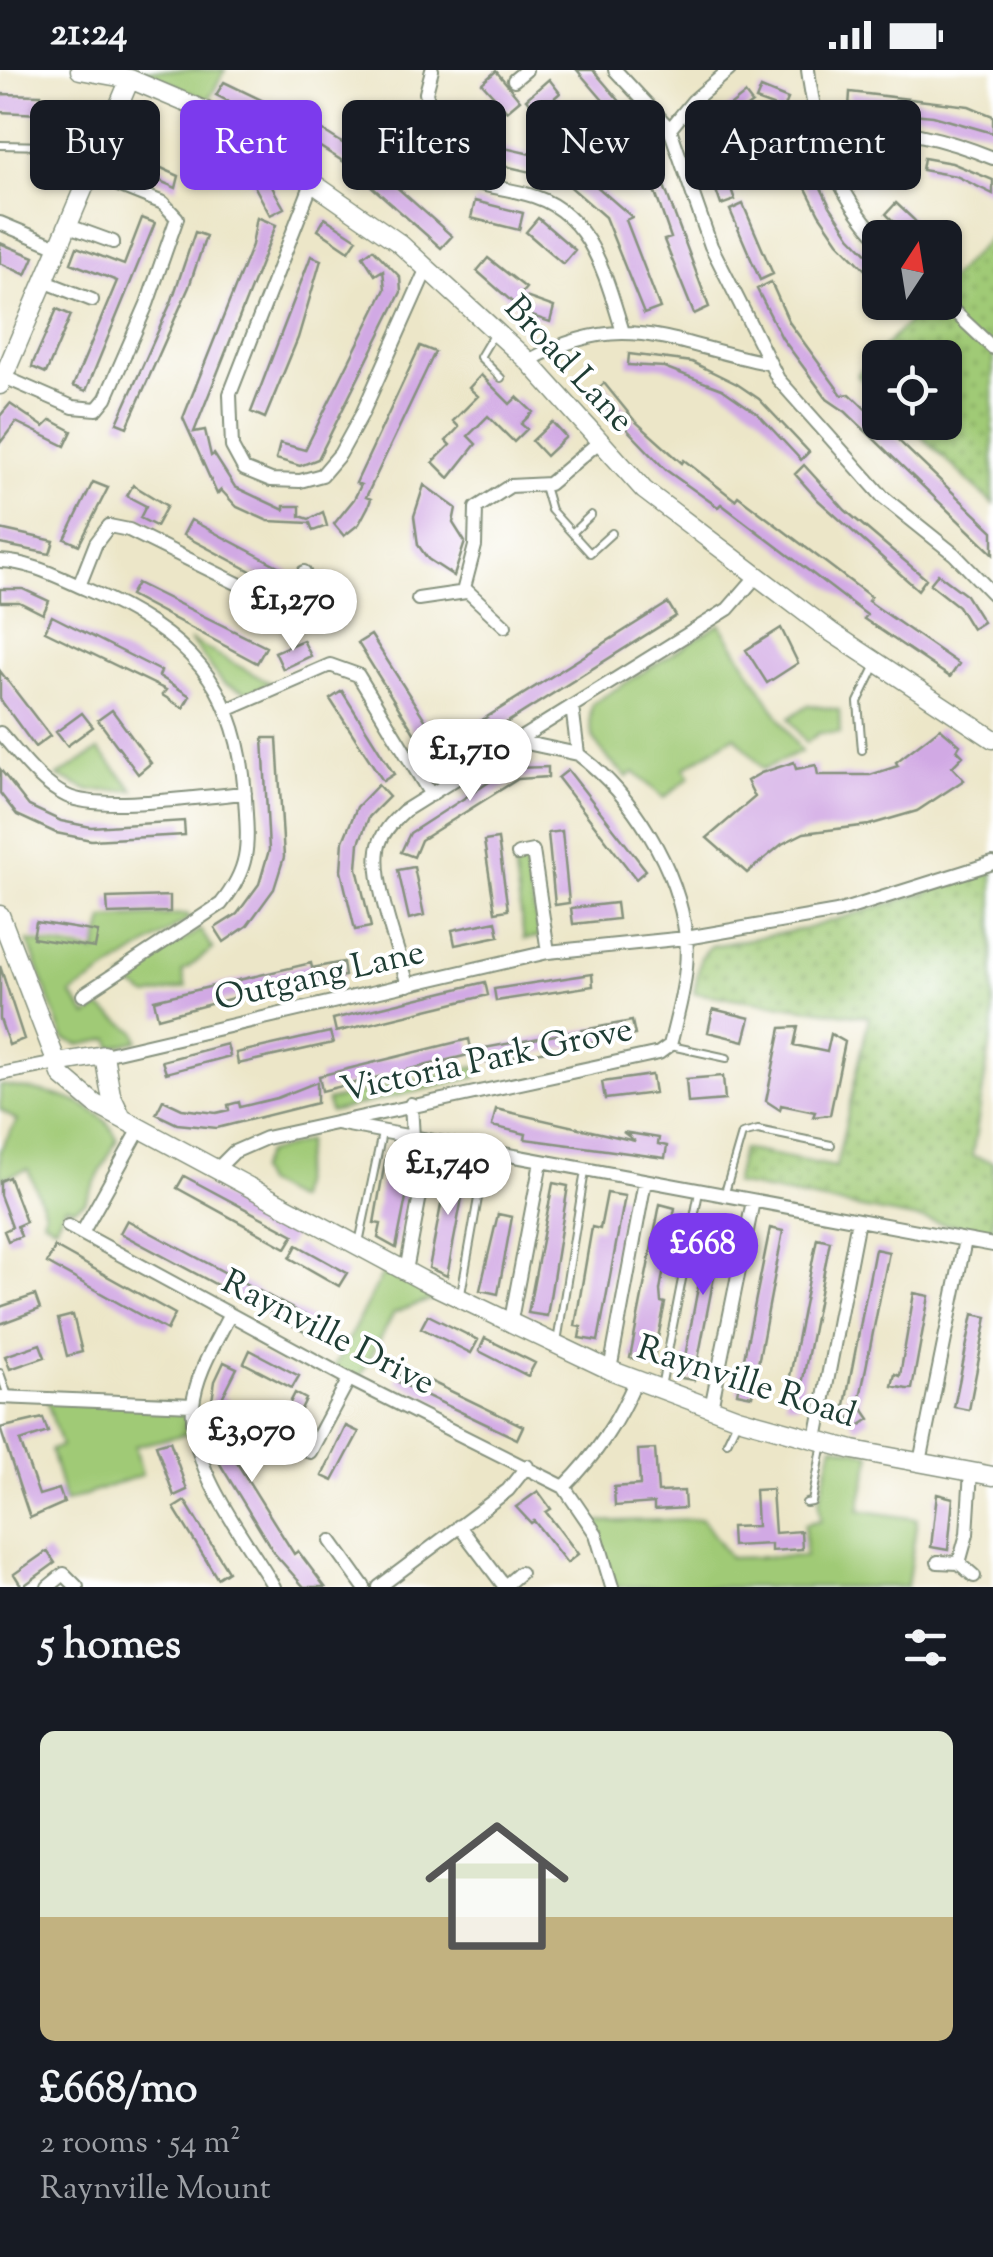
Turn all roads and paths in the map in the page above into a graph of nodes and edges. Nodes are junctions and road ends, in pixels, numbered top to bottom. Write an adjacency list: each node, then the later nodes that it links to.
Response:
1 (80, 70): 7 (street, Broad Lane)
2 (432, 70): 32 (street)
3 (526, 70): 8 (street)
4 (615, 70): 12 (street)
5 (728, 70): 12 (street)
6 (808, 70): 11 (street)
7 (130, 79): 9 (street); 10 (street, Broad Lane)
8 (514, 80)
9 (121, 100)
10 (180, 100)
11 (813, 100)
12 (670, 129): 35 (street)
13 (921, 134): 16 (street)
14 (0, 146): 15 (lane)
15 (30, 146)
16 (993, 158)
17 (85, 190): 24 (street)
18 (131, 190): 37 (street)
19 (309, 190): 27 (street)
20 (322, 190): 27 (street, Broad Lane)
21 (844, 190): 22 (street)
22 (862, 220)
23 (0, 223): 26 (street)
24 (70, 226): 25 (street); 26 (street)
25 (113, 242)
26 (60, 248): 28 (street)
27 (428, 268): 31 (street, Broad Lane)
28 (46, 282): 29 (street); 37 (street)
29 (92, 300)
30 (962, 319): 33 (street)
31 (497, 330): 34 (street, Broad Lane); 36 (lane)
32 (624, 332): 34 (street); 35 (street)
33 (993, 348)
34 (528, 360): 38 (street, Broad Lane)
35 (766, 364): 48 (street)
36 (501, 378)
37 (2, 381)
38 (599, 442): 39 (street); 45 (street, Broad Lane)
39 (544, 486): 41 (lane); 47 (street)
40 (591, 515): 41 (lane)
41 (572, 533): 42 (lane)
42 (612, 533)
43 (0, 561): 46 (street)
44 (304, 572): 46 (street)
45 (755, 578): 51 (street, Broad Lane); 52 (street)
46 (79, 586): 53 (street)
47 (466, 592): 49 (street); 50 (street)
48 (993, 594)
49 (418, 599)
50 (505, 626)
51 (877, 664): 55 (street, Broad Lane); 57 (lane)
52 (572, 706): 56 (street); 58 (street)
53 (228, 708): 59 (street); 60 (street)
54 (0, 732): 59 (street)
55 (993, 739)
56 (517, 741): 58 (street); 60 (street)
57 (862, 750)
58 (578, 754): 64 (street)
59 (245, 793): 67 (street)
60 (431, 795): 66 (street)
61 (518, 854): 65 (street)
62 (993, 863): 64 (street, Outgang Lane)
63 (0, 914): 71 (street, Raynville Road)
64 (686, 938): 65 (street, Outgang Lane); 68 (street, Victoria Park Grove)
65 (548, 952): 66 (street, Outgang Lane)
66 (408, 984): 69 (street, Outgang Lane)
67 (83, 995)
68 (670, 1045): 70 (lane); 73 (street, Victoria Park Grove)
69 (104, 1055): 71 (street); 74 (street)
70 (727, 1058)
71 (57, 1063): 72 (street); 74 (street, Raynville Road)
72 (0, 1074)
73 (411, 1104): 75 (street, Victoria Park Grove); 78 (street)
74 (121, 1116): 76 (street, Raynville Road)
75 (330, 1122): 77 (street); 83 (street, Victoria Park Grove)
76 (142, 1127): 83 (street, Raynville Road); 91 (street)
77 (382, 1132): 78 (street); 93 (lane)
78 (413, 1138): 79 (street)
79 (430, 1141): 81 (street); 95 (street)
80 (831, 1144): 87 (lane)
81 (486, 1152): 82 (street); 96 (lane)
82 (541, 1162): 84 (street); 98 (street)
83 (216, 1170): 93 (street, Raynville Road)
84 (585, 1171): 85 (street); 99 (lane)
85 (645, 1181): 86 (street); 100 (street)
86 (699, 1192): 87 (street); 104 (lane)
87 (724, 1197): 88 (street)
88 (754, 1202): 89 (street); 107 (street)
89 (858, 1220): 92 (street); 109 (street)
90 (68, 1226): 91 (street, Raynville Drive)
91 (82, 1233): 97 (street, Raynville Drive)
92 (964, 1240): 94 (street); 112 (street)
93 (359, 1246): 95 (street, Raynville Road)
94 (993, 1246)
95 (406, 1270): 96 (street, Raynville Road)
96 (460, 1298): 98 (street, Raynville Road)
97 (230, 1314): 102 (street, Raynville Drive); 106 (street)
98 (510, 1324): 99 (street, Raynville Road)
99 (556, 1346): 100 (street, Raynville Road)
100 (610, 1370): 103 (street, Raynville Road)
101 (0, 1373): 105 (lane)
102 (349, 1379): 111 (street); 113 (street, Raynville Drive)
103 (636, 1380): 104 (street, Raynville Road); 116 (street)
104 (661, 1390): 107 (street, Raynville Road)
105 (4, 1397): 106 (street)
106 (193, 1405): 127 (street)
107 (711, 1408): 108 (street, Raynville Road)
108 (738, 1418): 109 (street, Raynville Road); 110 (lane)
109 (819, 1440): 112 (street, Raynville Road); 117 (lane)
110 (727, 1442)
111 (310, 1452)
112 (920, 1462): 114 (street, Raynville Road)
113 (528, 1466): 116 (street, Raynville Drive); 118 (street)
114 (971, 1471): 115 (street, Raynville Road); 121 (street)
115 (993, 1476)
116 (564, 1487): 130 (street)
117 (806, 1502)
118 (459, 1526): 124 (street); 129 (street)
119 (331, 1540): 128 (street)
120 (938, 1562): 121 (street)
121 (959, 1563): 123 (street)
122 (520, 1573): 124 (street)
123 (974, 1576)
124 (505, 1586)
125 (48, 1587): 126 (street)
126 (77, 1587)
127 (274, 1587)
128 (364, 1587)
129 (381, 1587)
130 (612, 1587)

